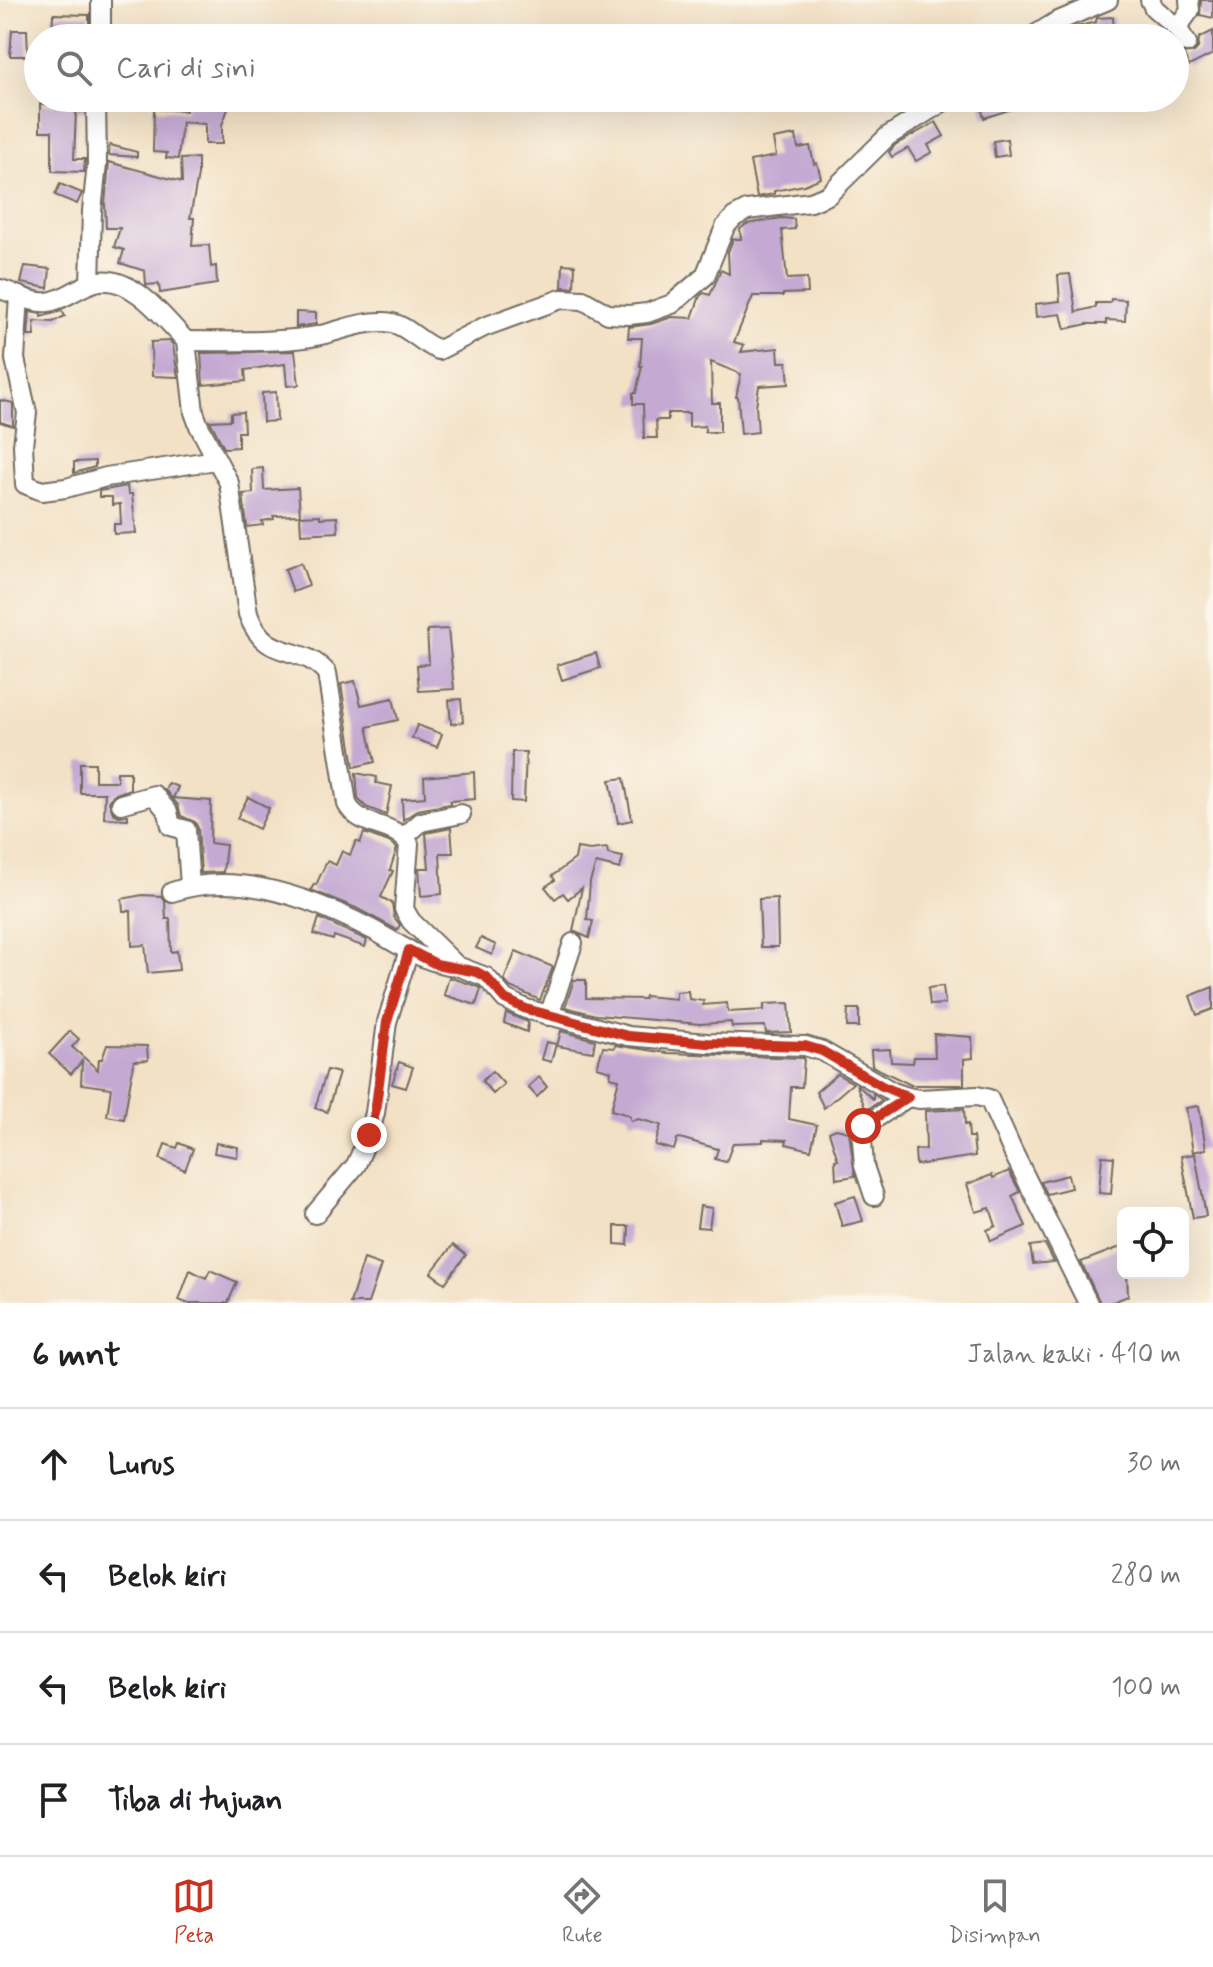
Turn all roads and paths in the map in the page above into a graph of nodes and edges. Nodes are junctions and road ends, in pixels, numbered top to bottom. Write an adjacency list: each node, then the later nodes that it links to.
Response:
1 (101, 0): 5 (street)
2 (1108, 0): 6 (street)
3 (1150, 0): 7 (street)
4 (1189, 0): 8 (street)
5 (101, 24)
6 (1053, 24)
7 (1171, 24)
8 (1186, 24)
9 (96, 112): 11 (street)
10 (927, 112): 14 (street)
11 (90, 284): 13 (street); 14 (street)
12 (0, 289): 13 (street)
13 (19, 296): 15 (street)
14 (186, 341): 15 (street)
15 (216, 460): 18 (street)
16 (121, 804): 20 (street)
17 (461, 814): 18 (street)
18 (404, 837): 21 (street)
19 (573, 943): 22 (street)
20 (409, 950): 21 (street); 25 (street)
21 (457, 966): 22 (street)
22 (549, 1016): 23 (street)
23 (908, 1097): 24 (street); 26 (street)
24 (874, 1196)
25 (315, 1214)
26 (1088, 1303)

